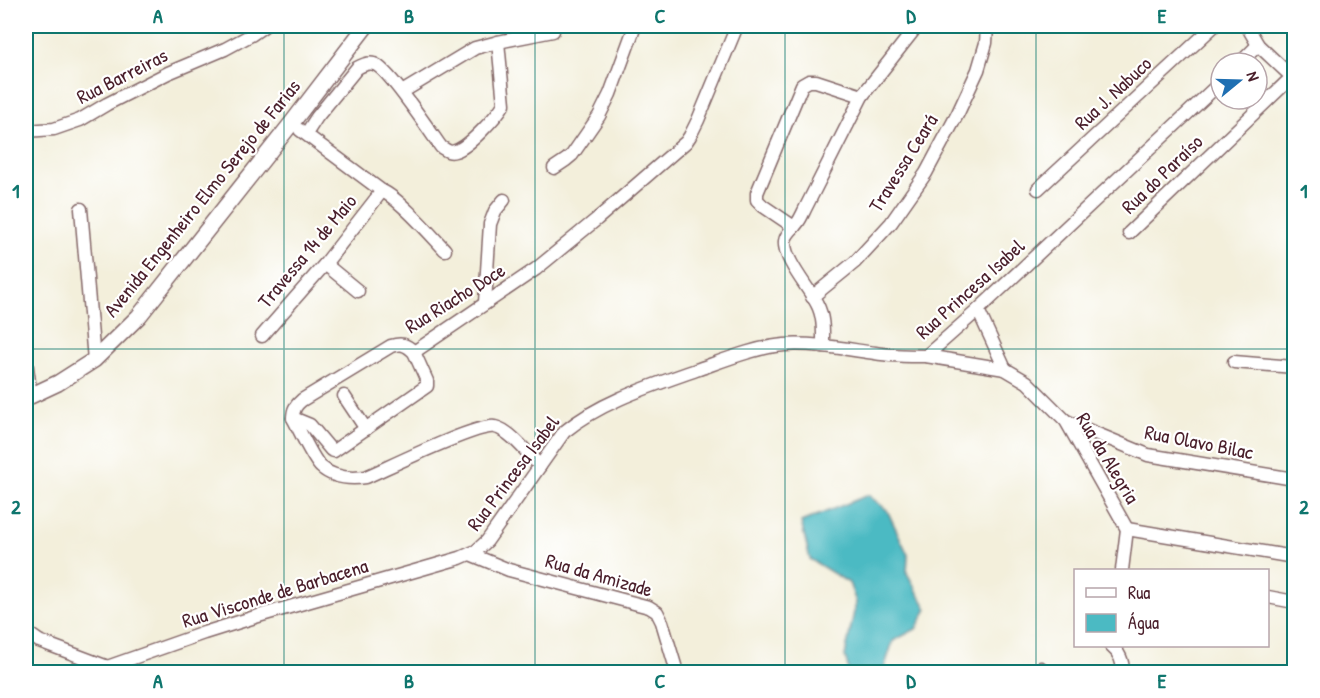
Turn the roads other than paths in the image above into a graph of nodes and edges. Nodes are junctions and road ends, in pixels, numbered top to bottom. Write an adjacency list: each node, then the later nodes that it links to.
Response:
1 (264, 26): 18 (street, Rua Barreiras)
2 (366, 26): 17 (main road, Avenida Engenheiro Elmo Serejo de Farias)
3 (635, 26): 20 (street)
4 (737, 26): 31 (street, Rua Riacho Doce)
5 (917, 26): 16 (street)
6 (987, 26): 30 (street, Travessa Ceará)
7 (1214, 26): 21 (street, Rua J. Nabuco)
8 (1247, 26): 11 (street)
9 (553, 31): 10 (street)
10 (498, 42): 14 (street); 14 (street)
11 (1258, 45): 12 (street); 13 (street, Rua do Paraíso)
12 (1252, 51)
13 (1293, 76): 26 (street, Rua do Paraíso)
14 (402, 92): 19 (street)
15 (1209, 93): 32 (street, Rua Princesa Isabel)
16 (862, 96): 25 (street); 25 (street)
17 (291, 124): 19 (street, Travessa 14 de Maio); 38 (main road, Avenida Engenheiro Elmo Serejo de Farias)
18 (26, 130)
19 (306, 134): 22 (street, Travessa 14 de Maio)
20 (554, 168)
21 (1038, 189)
22 (382, 191): 27 (street, Travessa 14 de Maio); 28 (street, Travessa 14 de Maio)
23 (504, 200): 31 (street)
24 (81, 209): 38 (street)
25 (794, 227): 30 (street)
26 (1129, 233)
27 (445, 250)
28 (325, 264): 29 (street); 33 (street, Travessa 14 de Maio)
29 (358, 291)
30 (812, 297): 34 (street)
31 (486, 303): 35 (street, Rua Riacho Doce)
32 (978, 310): 36 (street, Rua Princesa Isabel); 41 (street)
33 (262, 336)
34 (823, 346): 36 (street, Rua Princesa Isabel); 47 (street, Rua Princesa Isabel)
35 (414, 352): 44 (street, Rua Riacho Doce); 46 (street)
36 (926, 356): 41 (street, Rua da Alegria)
37 (26, 360): 43 (street)
38 (94, 360): 43 (main road, Avenida Engenheiro Elmo Serejo de Farias)
39 (1234, 362): 40 (street)
40 (1294, 367)
41 (1005, 369): 45 (street, Rua da Alegria)
42 (344, 396): 46 (street)
43 (28, 397)
44 (292, 418): 46 (street); 47 (street)
45 (1066, 421): 48 (street, Rua Olavo Bilac); 49 (street, Rua da Alegria)
46 (366, 429)
47 (540, 466): 50 (street, Rua Princesa Isabel)
48 (1294, 479)
49 (1127, 529): 51 (street, Rua da Alegria); 52 (street)
50 (470, 554): 57 (street, Rua Visconde de Barbacena); 59 (street, Rua da Amizade)
51 (1294, 557)
52 (1122, 569)
53 (1269, 597): 54 (street)
54 (1294, 602)
55 (26, 632): 57 (street)
56 (1114, 647): 60 (street)
57 (108, 667): 58 (street, Rua Visconde de Barbacena)
58 (93, 672)
59 (677, 672)
60 (1123, 672)

